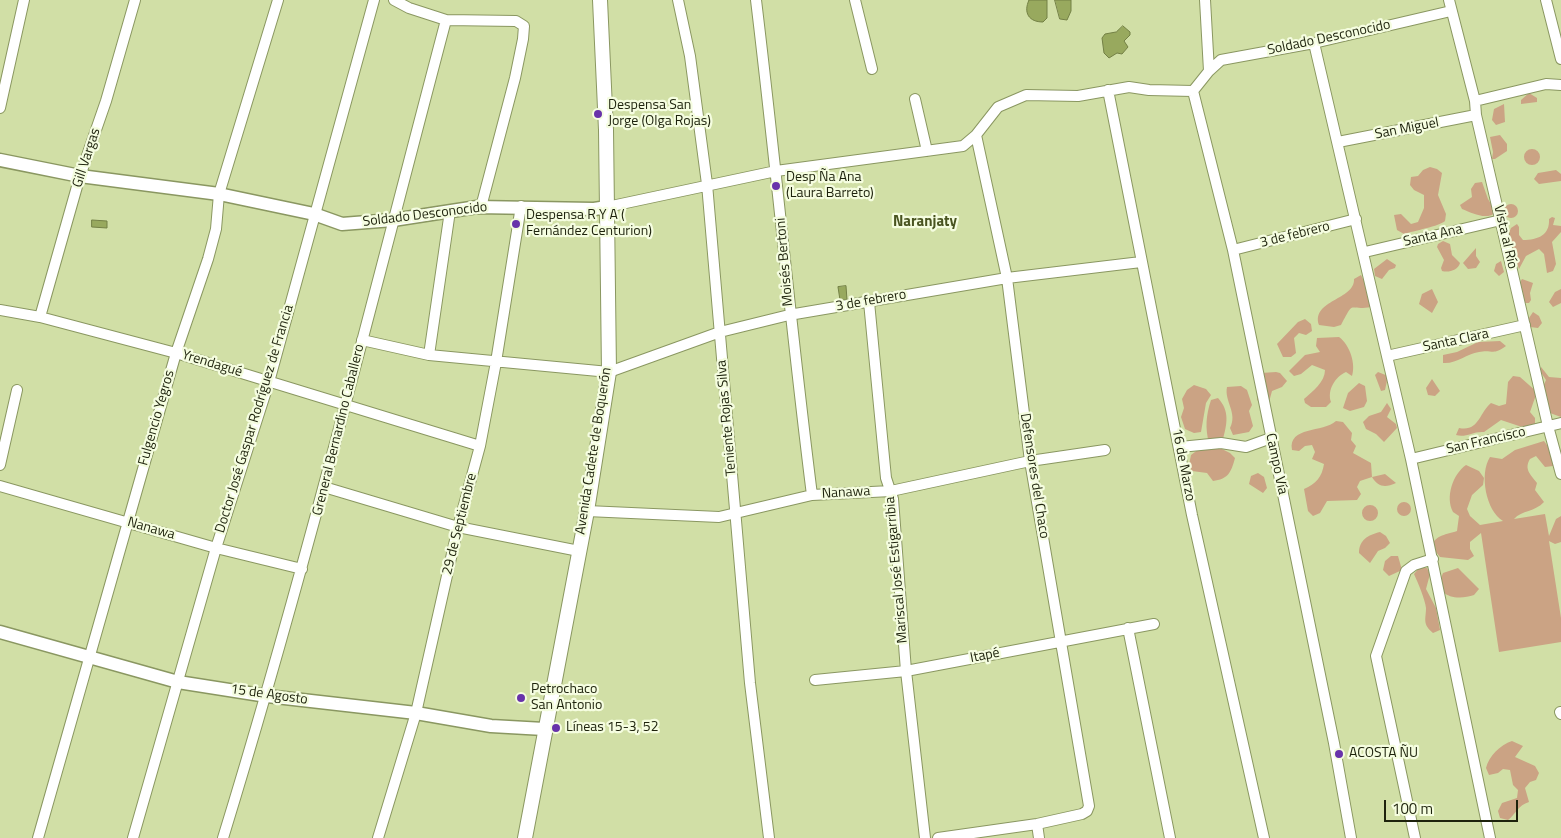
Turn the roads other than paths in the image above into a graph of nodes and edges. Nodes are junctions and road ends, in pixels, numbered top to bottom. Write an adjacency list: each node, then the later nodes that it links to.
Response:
1 (24, 0): 24 (street)
2 (135, 0): 31 (street, Gill Vargas)
3 (278, 0): 33 (street, Fulgencio Yegros)
4 (374, 0): 38 (street, Doctor José Gaspar Rodríguez de Francia)
5 (394, 0): 14 (street)
6 (600, 0): 35 (main road, Avenida Cadete de Boquerón)
7 (678, 0): 32 (street, Teniente Rojas Silva)
8 (756, 0): 30 (street, Moisés Bertoni)
9 (855, 0): 18 (street)
10 (1205, 0): 17 (street)
11 (1449, 0): 13 (street, Vista al Río)
12 (1546, 0): 16 (street)
13 (1452, 11): 15 (street, Soldado Desconocido); 23 (street, Vista al Río)
14 (446, 20): 36 (street); 40 (street, Greneral Bernardino Caballero)
15 (1314, 43): 17 (street, Soldado Desconocido); 27 (street)
16 (1561, 59)
17 (1210, 67): 21 (street, Soldado Desconocido)
18 (872, 69)
19 (1561, 85): 23 (street)
20 (1108, 90): 21 (street, Soldado Desconocido); 26 (street, Soldado Desconocido); 44 (street, 16 de Marzo)
21 (1193, 91): 42 (street, Campo Vía)
22 (915, 99): 28 (street)
23 (1475, 101): 25 (street, Vista al Río)
24 (0, 108)
25 (1476, 115): 27 (street, San Miguel); 41 (street, Vista al Río)
26 (976, 135): 28 (street, Soldado Desconocido); 45 (street, Defensores del Chaco)
27 (1338, 142): 39 (street)
28 (927, 152): 30 (street, Soldado Desconocido)
29 (0, 160): 31 (street, Soldado Desconocido)
30 (776, 172): 32 (street, Soldado Desconocido); 48 (street, Moisés Bertoni)
31 (80, 176): 33 (street, Soldado Desconocido); 49 (street, Gill Vargas)
32 (707, 184): 35 (street, Soldado Desconocido); 51 (street, Teniente Rojas Silva)
33 (219, 194): 38 (street, Soldado Desconocido); 53 (street, Fulgencio Yegros)
34 (521, 206): 35 (street, Soldado Desconocido); 36 (street, Soldado Desconocido); 56 (street, 29 de Septiembre)
35 (607, 206): 57 (main road, Avenida Cadete de Boquerón)
36 (481, 207): 37 (street, Soldado Desconocido)
37 (450, 211): 40 (street, Soldado Desconocido); 54 (street)
38 (314, 214): 40 (street, Soldado Desconocido); 58 (street, Doctor José Gaspar Rodríguez de Francia)
39 (1356, 219): 42 (street, 3 de febrero); 43 (street)
40 (393, 220): 52 (street, Greneral Bernardino Caballero)
41 (1501, 220): 43 (street, Santa Ana); 50 (street, Vista al Río)
42 (1233, 250): 63 (street, Campo Vía)
43 (1365, 252): 55 (street)
44 (1140, 262): 45 (street, 3 de febrero); 65 (street, 16 de Marzo)
45 (1007, 278): 46 (street, 3 de febrero); 68 (street, Defensores del Chaco)
46 (869, 302): 48 (street, 3 de febrero); 73 (street, Mariscal José Estigarribia)
47 (0, 310): 49 (street, Yrendagué)
48 (789, 316): 51 (street, 3 de febrero); 74 (street, Moisés Bertoni)
49 (40, 317): 53 (street, Yrendagué)
50 (1525, 325): 55 (street, Santa Clara); 62 (street, Vista al Río)
51 (720, 332): 57 (street, 3 de febrero); 76 (street, Teniente Rojas Silva)
52 (362, 340): 54 (street); 60 (street, Greneral Bernardino Caballero)
53 (176, 353): 58 (street, Yrendagué); 77 (street, Fulgencio Yegros)
54 (429, 355): 56 (street)
55 (1387, 356): 67 (street)
56 (496, 362): 57 (street); 64 (street, 29 de Septiembre)
57 (608, 372): 75 (main road, Avenida Cadete de Boquerón)
58 (269, 382): 60 (street, Yrendagué); 79 (street, Doctor José Gaspar Rodríguez de Francia)
59 (17, 390): 69 (street)
60 (346, 404): 64 (street, Yrendagué); 72 (street, Greneral Bernardino Caballero)
61 (1561, 423): 62 (street, San Francisco)
62 (1548, 426): 67 (street, San Francisco); 70 (street, Vista al Río)
63 (1270, 438): 65 (street); 106 (street, Campo Vía)
64 (480, 446): 78 (street, 29 de Septiembre)
65 (1180, 446): 105 (street, 16 de Marzo)
66 (1105, 450): 68 (street, Nanawa)
67 (1411, 459): 81 (street)
68 (1030, 461): 73 (street, Nanawa); 86 (street, Defensores del Chaco)
69 (0, 465)
70 (1561, 474)
71 (0, 486): 77 (street, Nanawa)
72 (324, 487): 78 (street); 82 (street, Greneral Bernardino Caballero)
73 (891, 491): 74 (street, Nanawa); 88 (street, Mariscal José Estigarribia)
74 (812, 495): 76 (street, Nanawa)
75 (587, 511): 76 (street, Nanawa); 80 (main road, Avenida Cadete de Boquerón)
76 (736, 514): 100 (street, Teniente Rojas Silva)
77 (127, 522): 79 (street, Nanawa); 87 (street, Fulgencio Yegros)
78 (458, 527): 80 (street); 92 (street, 29 de Septiembre)
79 (216, 548): 82 (street, Nanawa); 90 (street, Doctor José Gaspar Rodríguez de Francia)
80 (579, 550): 93 (main road, Avenida Cadete de Boquerón)
81 (1433, 560): 107 (street); 108 (street)
82 (302, 569): 91 (street, Greneral Bernardino Caballero)
83 (1154, 624): 84 (street, Itapé)
84 (1128, 628): 86 (street, Itapé); 104 (street)
85 (0, 632): 87 (street, 15 de Agosto)
86 (1062, 641): 88 (street, Itapé); 94 (street, Defensores del Chaco)
87 (89, 656): 90 (street, 15 de Agosto); 95 (street, Fulgencio Yegros)
88 (906, 670): 89 (street, Itapé); 101 (street, Mariscal José Estigarribia)
89 (815, 680)
90 (178, 682): 91 (street, 15 de Agosto); 96 (street, Doctor José Gaspar Rodríguez de Francia)
91 (267, 696): 92 (street, 15 de Agosto); 97 (street, Greneral Bernardino Caballero)
92 (416, 713): 93 (street, 15 de Agosto); 98 (street, 29 de Septiembre)
93 (544, 729): 99 (main road, Avenida Cadete de Boquerón)
94 (1037, 824): 102 (street); 103 (street)
95 (38, 838)
96 (133, 838)
97 (223, 838)
98 (378, 838)
99 (525, 838)
100 (769, 838)
101 (925, 838)
102 (938, 838)
103 (1039, 838)
104 (1170, 838)
105 (1264, 838)
106 (1351, 838)
107 (1415, 838)
108 (1490, 838)

